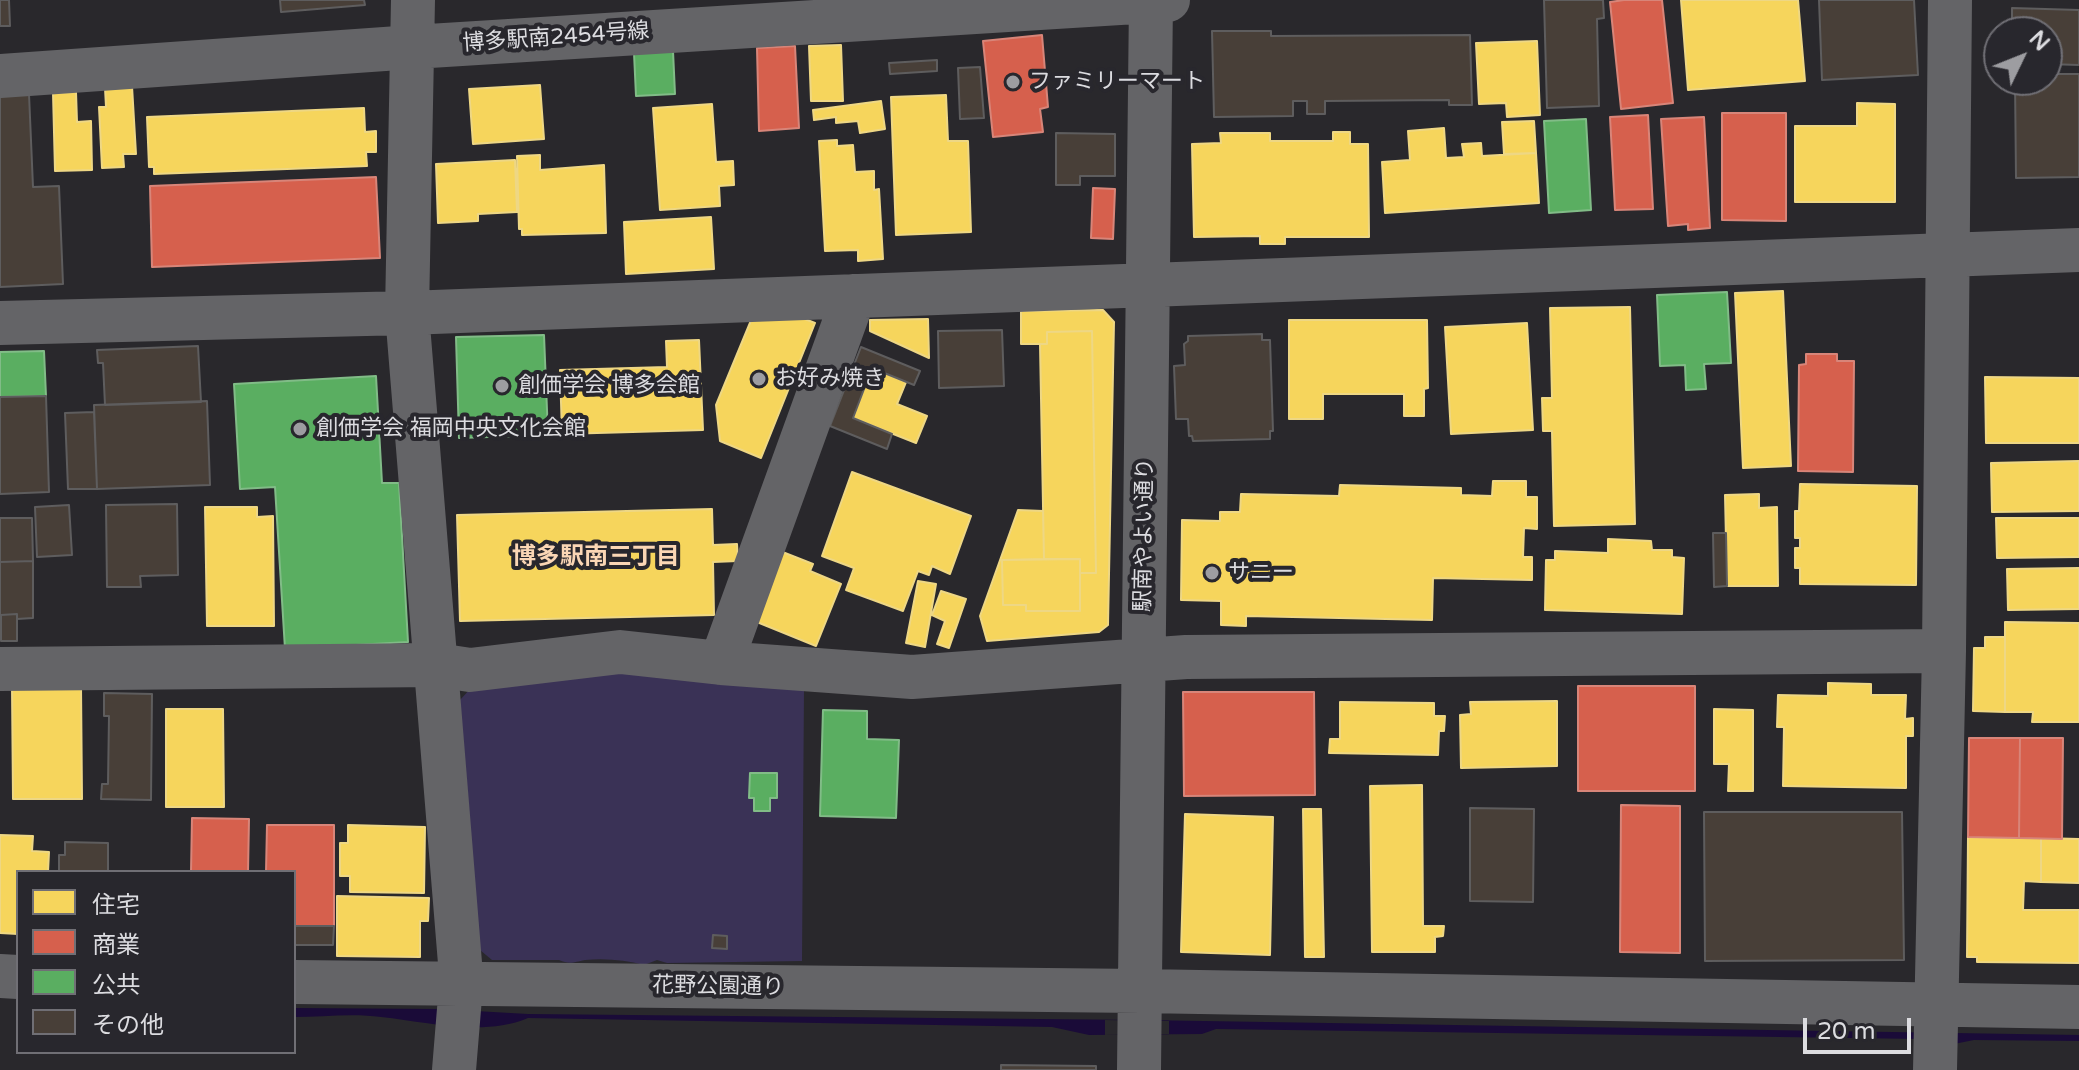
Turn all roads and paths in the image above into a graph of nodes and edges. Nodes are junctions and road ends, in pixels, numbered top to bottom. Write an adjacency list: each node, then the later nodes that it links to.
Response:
1 (413, 0): 4 (street)
2 (1950, 0): 7 (street)
3 (1145, 1): 4 (street, 博多駅南2454号線); 8 (street, 駅南やよい通り)
4 (413, 47): 5 (street, 博多駅南2454号線); 10 (street)
5 (0, 76)
6 (2079, 250): 7 (street)
7 (1949, 255): 8 (street); 12 (street)
8 (1148, 283): 9 (street); 13 (street, 駅南やよい通り)
9 (854, 296): 10 (street); 14 (street)
10 (407, 313): 11 (street); 15 (street)
11 (0, 323)
12 (1944, 651): 13 (street); 20 (street)
13 (1144, 659): 14 (street); 19 (street, 駅南やよい通り)
14 (721, 663): 15 (street)
15 (437, 665): 16 (street); 18 (street)
16 (0, 669)
17 (296, 982): 18 (street, 花野公園通り)
18 (461, 985): 19 (street, 花野公園通り); 22 (street)
19 (1141, 991): 20 (street, 花野公園通り); 23 (street, 駅南やよい通り)
20 (1937, 1005): 21 (street, 花野公園通り); 24 (street)
21 (2079, 1007)
22 (454, 1070)
23 (1139, 1070)
24 (1935, 1070)

